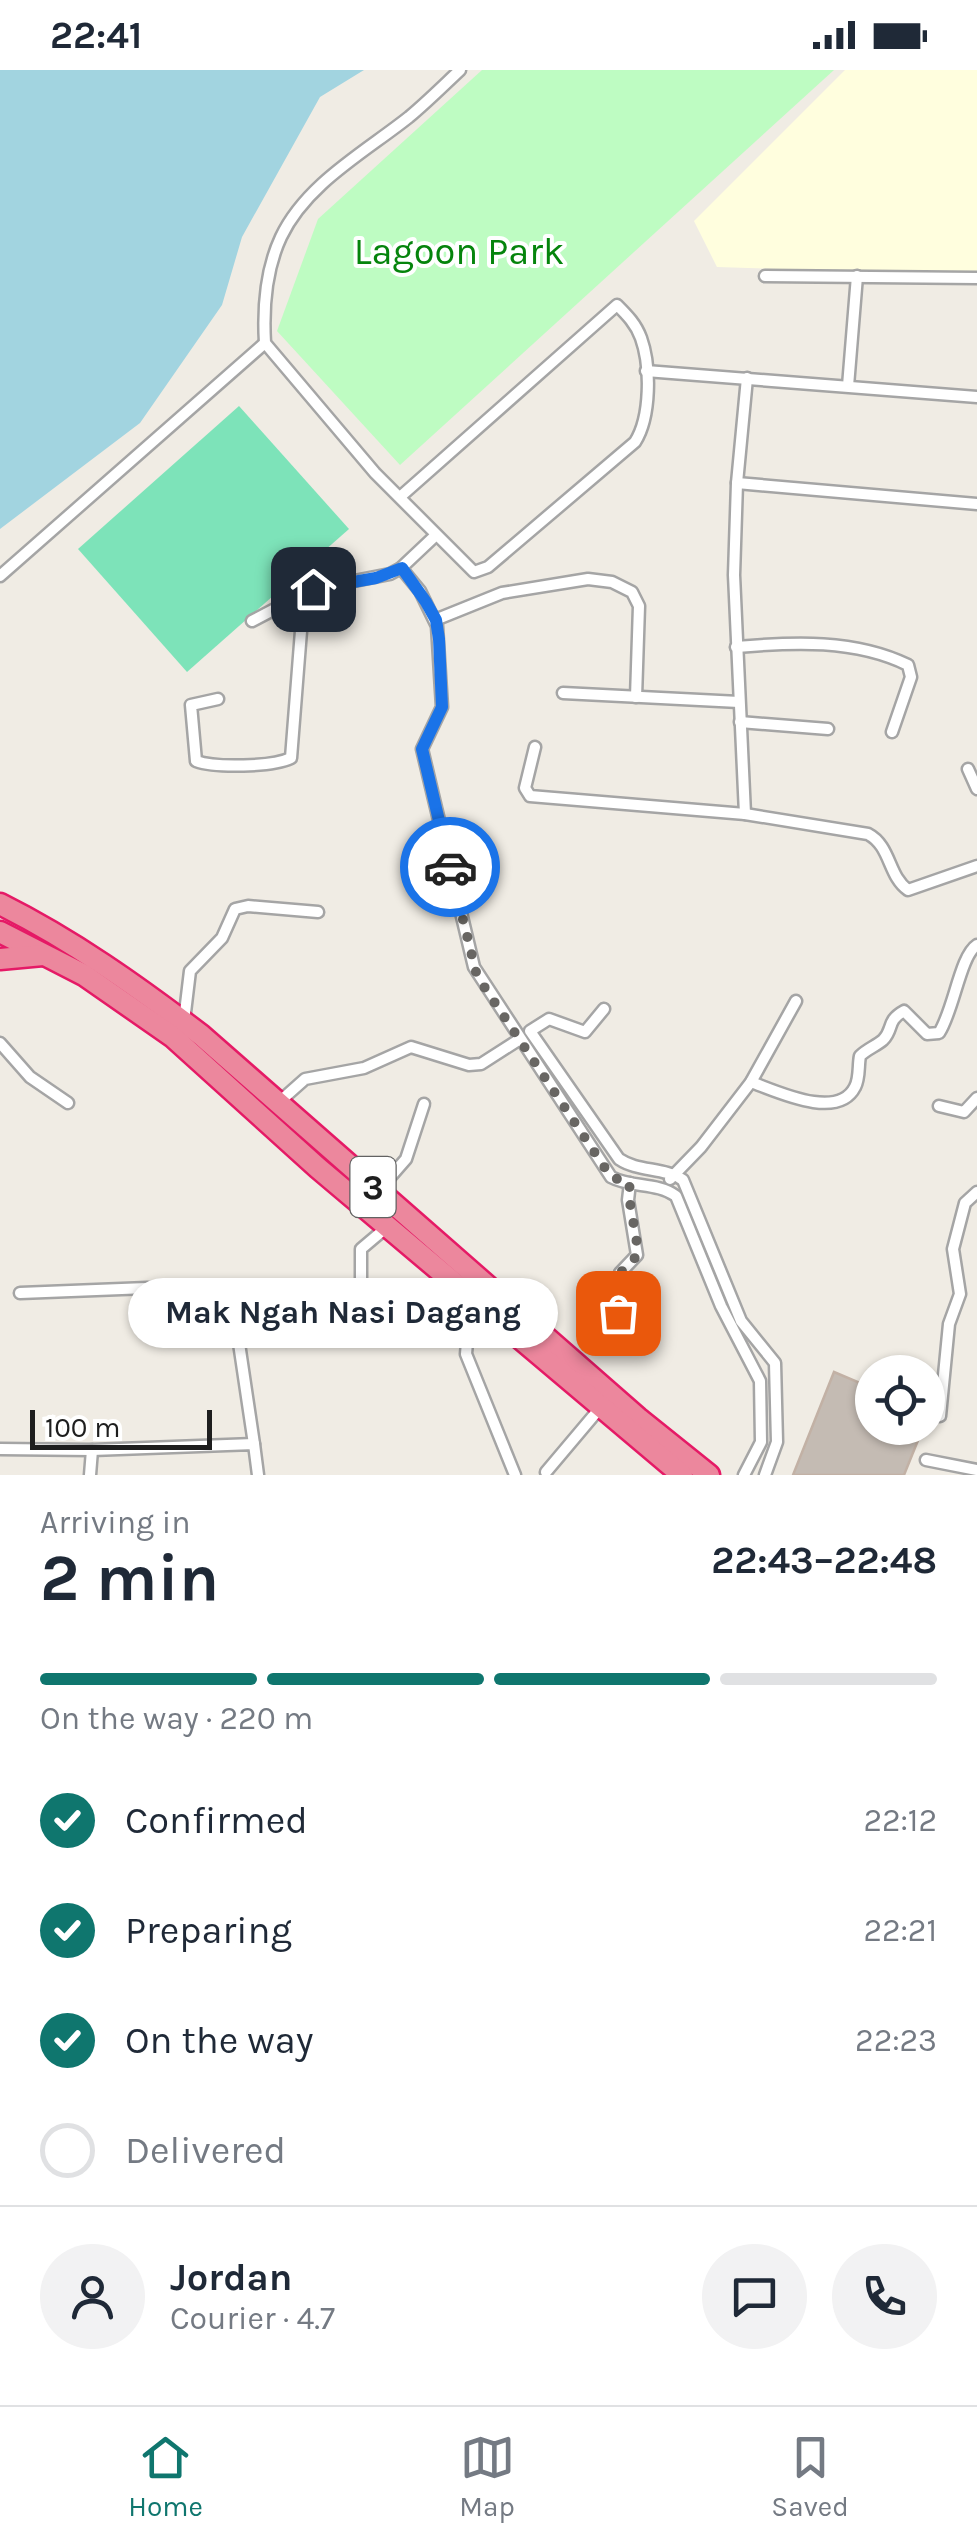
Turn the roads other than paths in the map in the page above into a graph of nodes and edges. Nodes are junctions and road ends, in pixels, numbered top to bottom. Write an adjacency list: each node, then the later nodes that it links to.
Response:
1 (460, 70): 5 (street)
2 (765, 276): 3 (street)
3 (857, 276): 4 (street); 8 (street)
4 (977, 278)
5 (260, 347): 11 (street); 15 (street)
6 (646, 371): 7 (street); 11 (street); 13 (street)
7 (747, 378): 8 (street); 10 (street)
8 (848, 386): 9 (street)
9 (977, 397)
10 (736, 483): 12 (street); 19 (street)
11 (400, 497): 13 (street)
12 (977, 504)
13 (432, 538): 14 (street)
14 (402, 568): 16 (street); 18 (street)
15 (0, 576)
16 (300, 596): 17 (street); 22 (street)
17 (252, 620)
18 (436, 620): 21 (street); 43 (street)
19 (736, 647): 23 (street); 26 (street)
20 (563, 693): 21 (street)
21 (636, 697): 23 (street)
22 (218, 699)
23 (739, 702): 24 (street)
24 (740, 722): 25 (street); 30 (street)
25 (828, 729)
26 (892, 732)
27 (535, 747): 30 (street)
28 (968, 769): 29 (street)
29 (977, 789)
30 (745, 814): 31 (street)
31 (977, 866)
32 (0, 904): 34 (highway, 3)
33 (318, 912): 42 (street)
34 (24, 916): 35 (highway); 42 (highway, 3)
35 (0, 918)
36 (0, 932): 38 (highway, 3)
37 (977, 944): 45 (street)
38 (44, 955): 39 (highway); 56 (highway, 3)
39 (0, 959)
40 (796, 1001): 45 (street)
41 (604, 1008): 51 (street)
42 (184, 1022): 48 (highway, 3)
43 (520, 1039): 48 (street); 52 (street)
44 (0, 1043): 47 (street)
45 (751, 1082): 51 (street)
46 (977, 1098): 50 (street)
47 (68, 1103)
48 (278, 1104): 54 (highway, 3)
49 (424, 1104): 54 (street)
50 (938, 1106)
51 (672, 1174): 53 (street); 75 (street)
52 (630, 1183): 53 (street); 59 (street)
53 (666, 1190): 74 (street)
54 (378, 1191): 56 (highway, 3)
55 (977, 1192): 61 (street)
56 (400, 1229): 58 (highway, 3); 60 (street); 73 (highway, 3)
57 (20, 1294): 60 (street)
58 (483, 1308): 62 (highway, 3); 71 (street)
59 (605, 1317)
60 (236, 1326): 63 (street)
61 (945, 1370)
62 (600, 1408): 68 (street); 72 (highway, 3)
63 (254, 1444): 65 (street); 70 (street)
64 (0, 1449): 65 (street)
65 (92, 1450): 69 (street)
66 (926, 1460): 67 (street)
67 (977, 1470)
68 (546, 1472)
69 (90, 1475)
70 (258, 1475)
71 (515, 1475)
72 (682, 1475)
73 (709, 1475)
74 (744, 1475)
75 (765, 1475)

